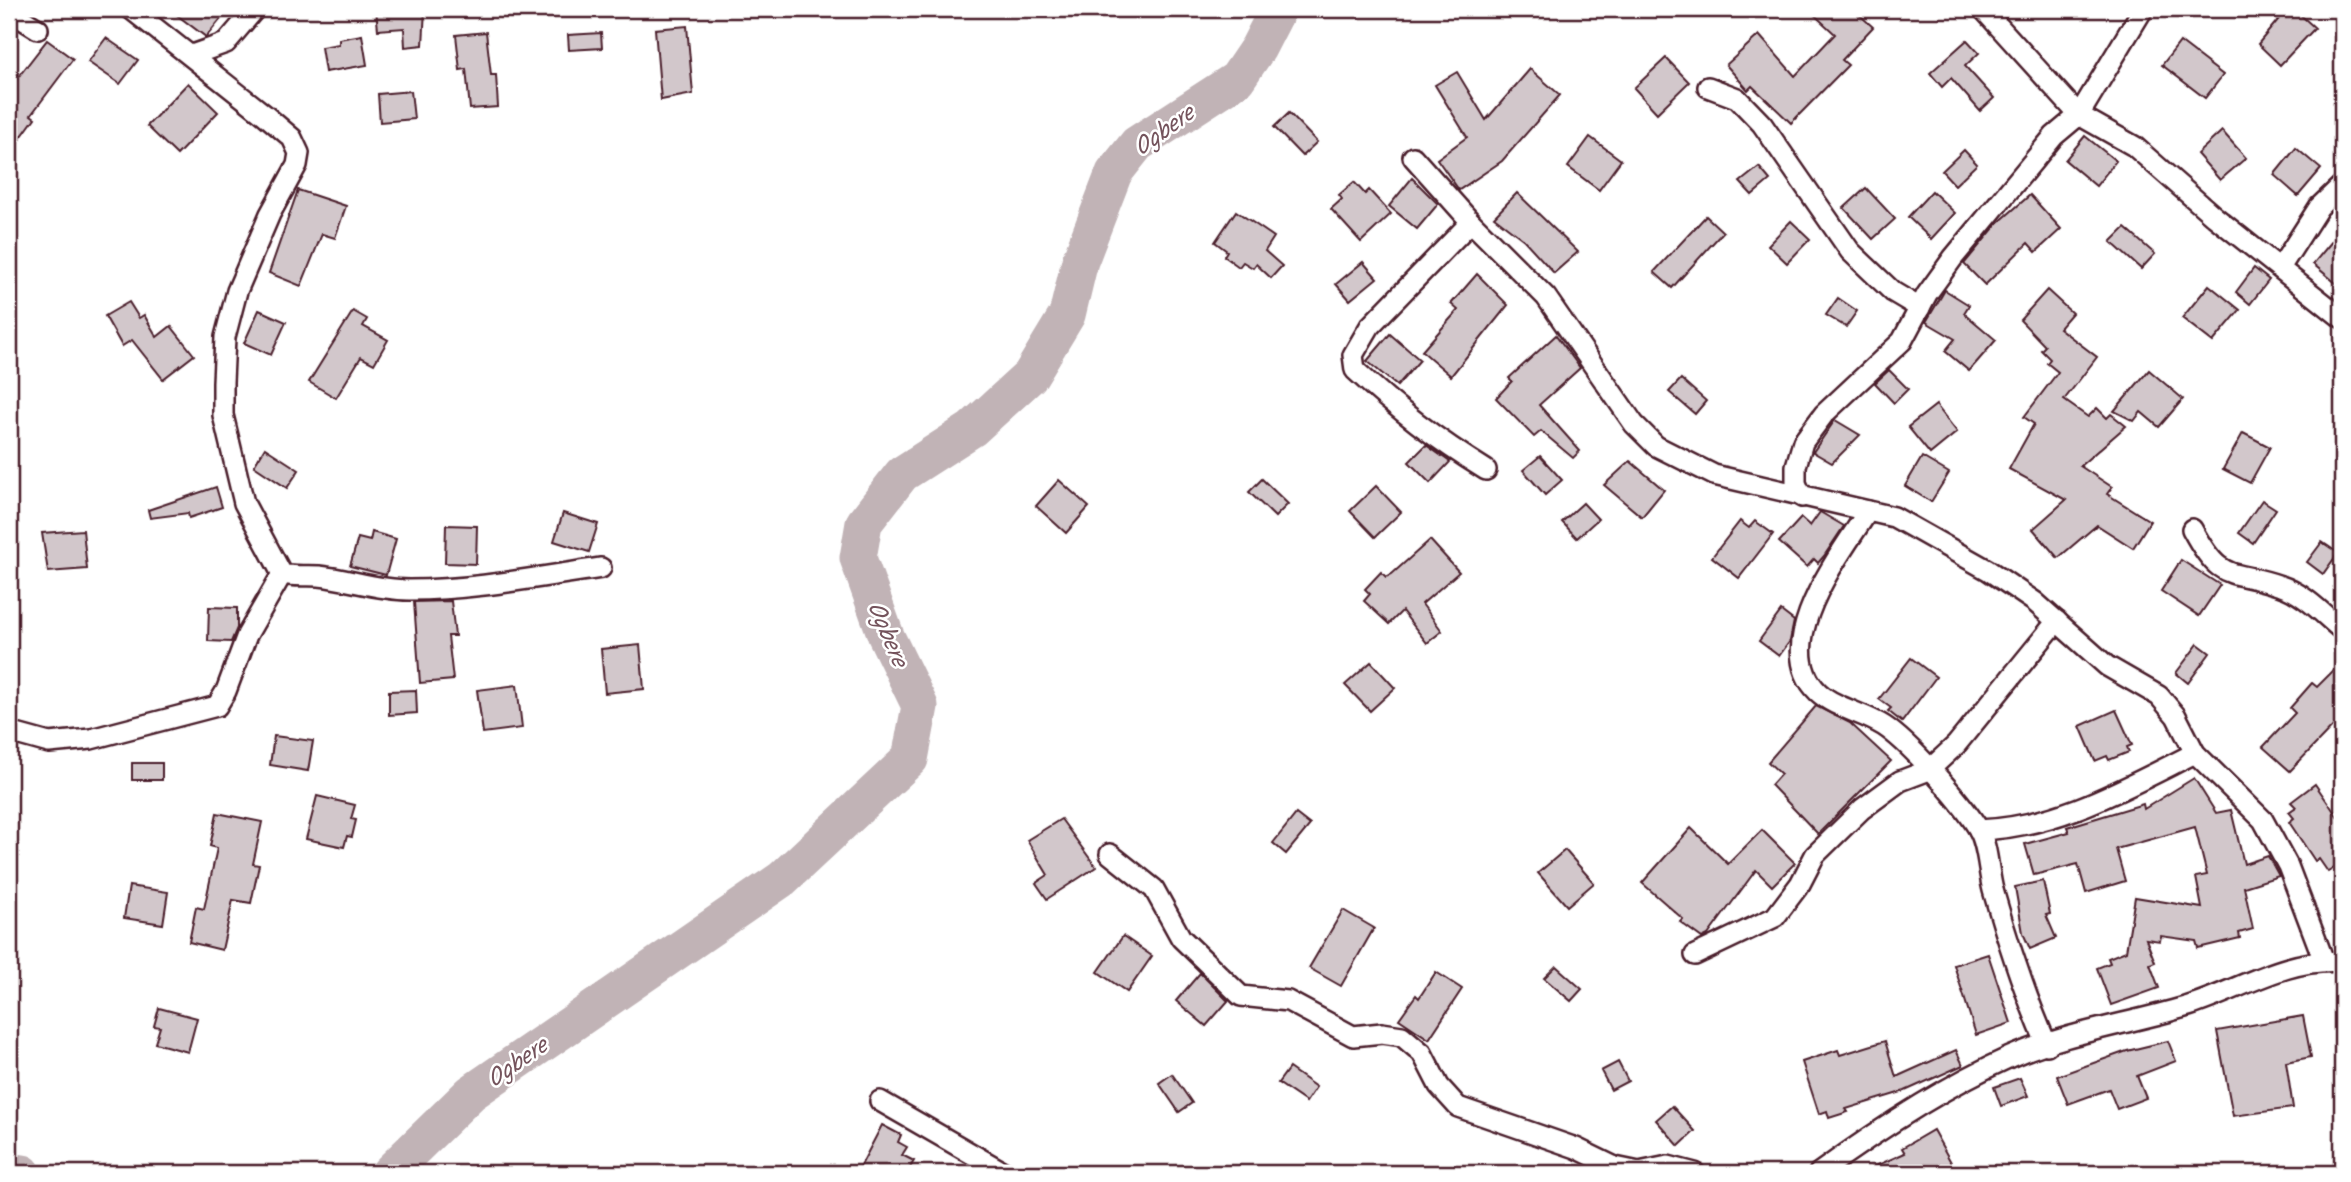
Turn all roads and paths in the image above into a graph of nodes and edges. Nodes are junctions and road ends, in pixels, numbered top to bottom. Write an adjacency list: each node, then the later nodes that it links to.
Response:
1 (131, 9): 7 (street)
2 (255, 9): 7 (street)
3 (1983, 9): 9 (street)
4 (2143, 9): 9 (street)
5 (9, 11): 6 (street)
6 (38, 29)
7 (192, 55): 21 (street)
8 (1708, 87): 14 (street)
9 (2079, 115): 13 (street); 14 (street)
10 (1413, 157): 12 (street)
11 (2342, 185): 13 (street)
12 (1471, 222): 16 (street); 17 (street)
13 (2280, 268): 15 (street)
14 (1920, 308): 17 (street)
15 (2342, 318)
16 (1486, 470)
17 (1802, 497): 18 (street)
18 (1868, 511): 22 (street); 26 (street)
19 (2192, 529): 23 (street)
20 (601, 568): 21 (street)
21 (282, 574): 24 (street)
22 (2057, 621): 25 (street); 26 (street)
23 (2342, 630)
24 (9, 732)
25 (2195, 753): 27 (street); 30 (street)
26 (1929, 770): 27 (street); 29 (street)
27 (1979, 830): 31 (street)
28 (1110, 854): 34 (street)
29 (1695, 955)
30 (2333, 962): 31 (street)
31 (2048, 1045): 35 (street)
32 (880, 1101): 33 (street)
33 (1005, 1173)
34 (1695, 1173)
35 (1819, 1173)

